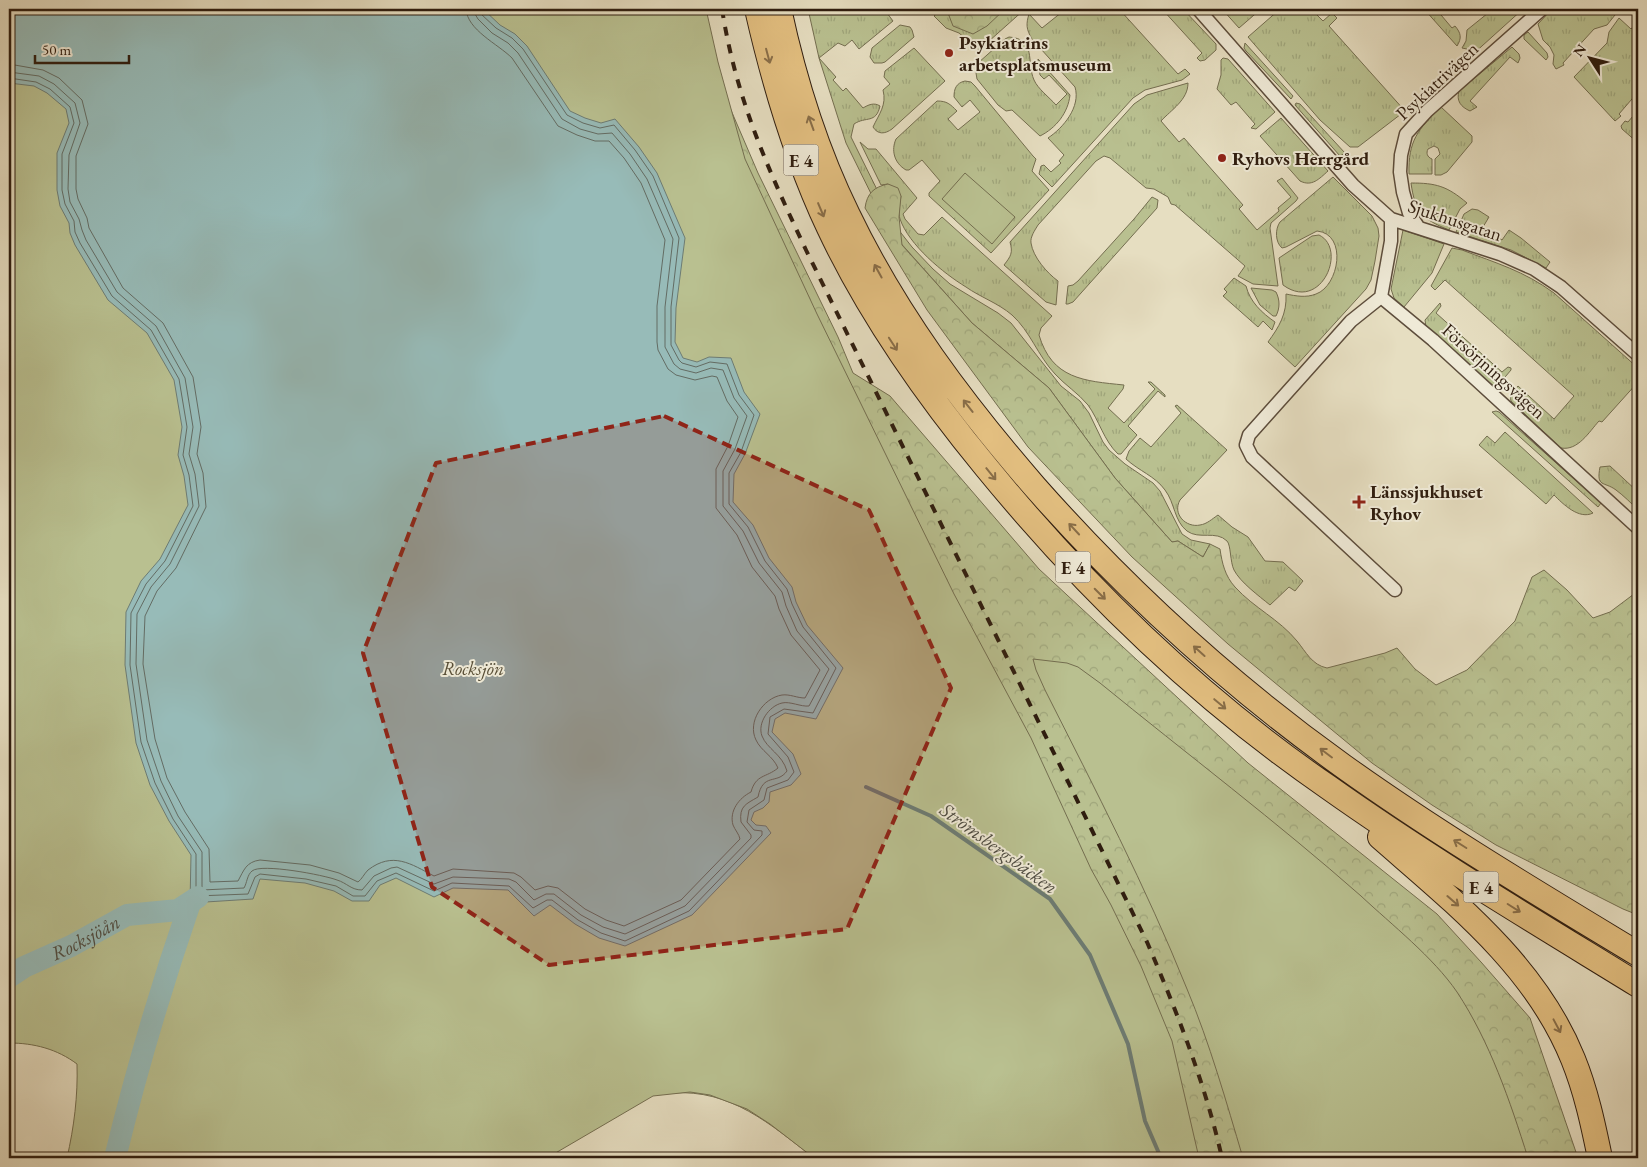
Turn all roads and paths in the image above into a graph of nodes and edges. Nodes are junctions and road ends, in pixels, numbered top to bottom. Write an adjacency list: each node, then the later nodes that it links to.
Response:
1 (756, 9): 11 (highway, E 4, one-way to 11)
2 (779, 9): 12 (highway, E 4, one-way to 2)
3 (1198, 9): 5 (street, Sjukhusgatan)
4 (1542, 9): 6 (street, Psykiatrivägen)
5 (1391, 219): 6 (street, Sjukhusgatan); 7 (street)
6 (1419, 228): 8 (street, Sjukhusgatan)
7 (1381, 297): 9 (street, Försörjningsvägen); 10 (street)
8 (1638, 355)
9 (1638, 528)
10 (1395, 590)
11 (1326, 786): 15 (highway, E 4, one-way to 15); 16 (highway, one-way to 16)
12 (1501, 870): 13 (highway); 14 (highway, E 4)
13 (1638, 936)
14 (1638, 954)
15 (1638, 985)
16 (1600, 1158)

